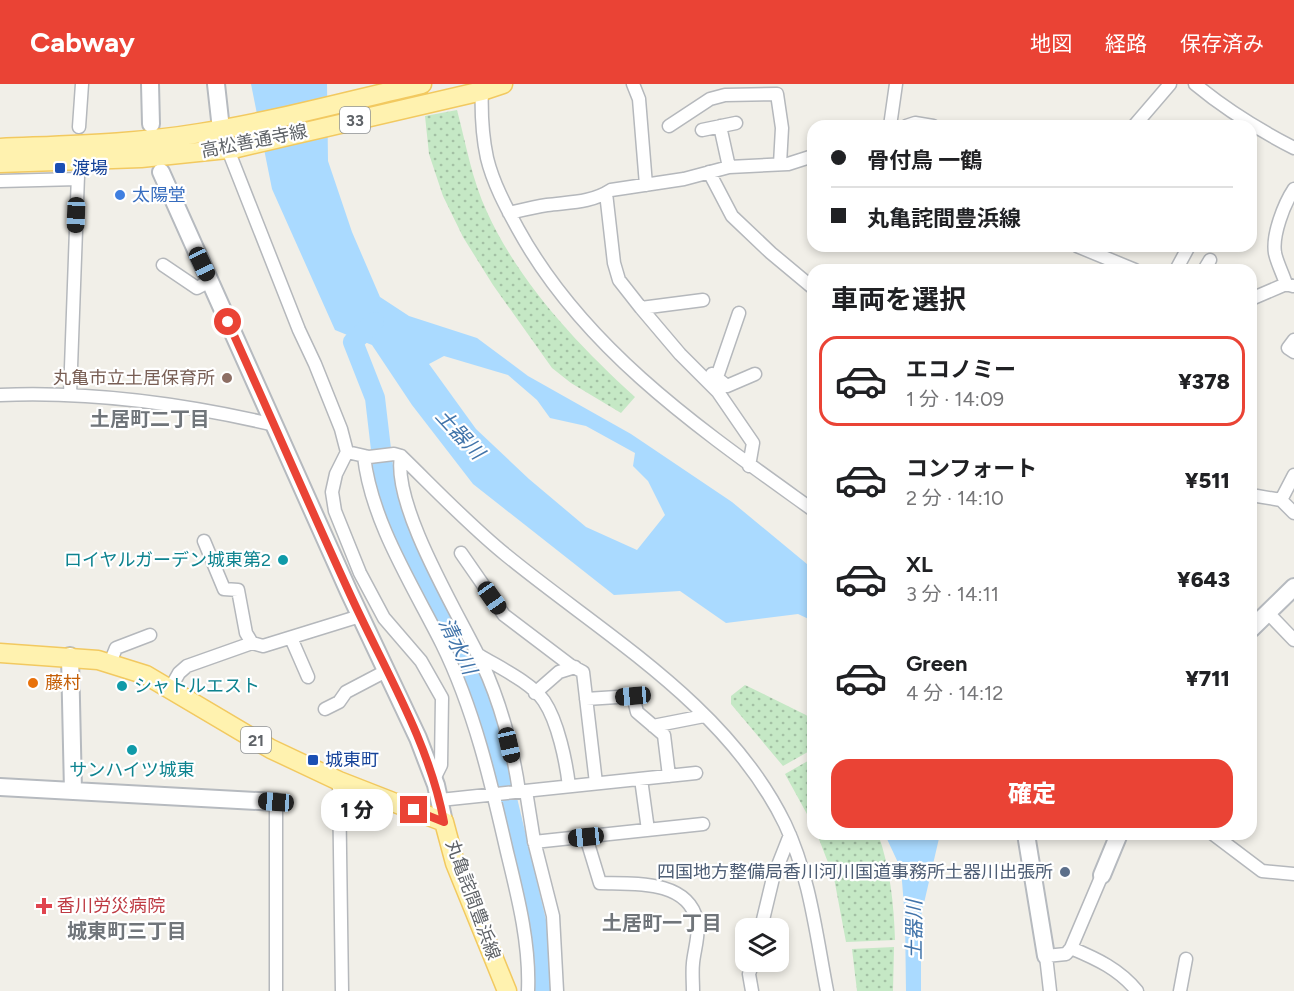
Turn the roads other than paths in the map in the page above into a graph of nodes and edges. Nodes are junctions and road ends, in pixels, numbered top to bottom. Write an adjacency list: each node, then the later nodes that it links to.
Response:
1 (82, 84): 19 (street)
2 (150, 84): 16 (street)
3 (422, 84): 21 (main road, 高松善通寺線 / 33)
4 (503, 84): 10 (main road, 高松善通寺線 / 33)
5 (633, 84): 33 (street)
6 (896, 84): 12 (street)
7 (1170, 84): 13 (street)
8 (1195, 84): 14 (street)
9 (216, 85): 21 (street)
10 (479, 89): 24 (main road, 高松善通寺線 / 33); 36 (street)
11 (752, 89): 17 (street); 28 (street)
12 (891, 120)
13 (1139, 120)
14 (1246, 120)
15 (736, 123): 18 (street)
16 (151, 124)
17 (669, 126)
18 (720, 126): 22 (street); 29 (street)
19 (79, 127)
20 (1257, 127): 25 (street)
21 (226, 128): 23 (main road, 高松善通寺線 / 33); 24 (street)
22 (702, 130)
23 (0, 148)
24 (232, 148): 27 (main road, 高松善通寺線 / 33); 55 (street)
25 (1294, 148)
26 (807, 157): 28 (street)
27 (0, 163)
28 (780, 164): 29 (street)
29 (729, 167): 31 (street)
30 (161, 172): 40 (street)
31 (709, 172): 33 (street); 41 (street)
32 (0, 181): 53 (street)
33 (646, 185): 35 (street)
34 (1294, 189): 42 (street)
35 (606, 193): 36 (street); 45 (street)
36 (509, 213): 58 (street)
37 (1092, 252): 38 (street)
38 (1120, 264)
39 (163, 265): 40 (street)
40 (210, 281): 54 (street)
41 (807, 283)
42 (1290, 285): 43 (street)
43 (1257, 297)
44 (703, 300): 45 (street)
45 (641, 308): 49 (street)
46 (739, 313): 51 (street)
47 (1294, 340): 48 (street)
48 (1294, 352)
49 (699, 373): 51 (street); 58 (street)
50 (755, 374): 51 (street)
51 (717, 377)
52 (0, 395): 53 (street)
53 (70, 395): 54 (street)
54 (275, 425): 70 (street)
55 (347, 452): 57 (street); 68 (street)
56 (397, 455): 57 (street); 79 (street); 89 (street)
57 (366, 456): 101 (street)
58 (749, 466): 63 (street)
59 (1294, 475): 62 (street)
60 (1257, 496): 62 (street)
61 (807, 499): 63 (street)
62 (1281, 500): 65 (street)
63 (800, 501): 64 (street)
64 (807, 506)
65 (1294, 513)
66 (204, 541): 77 (street)
67 (461, 553): 82 (street)
68 (359, 569): 70 (street); 93 (street)
69 (1294, 587): 71 (street)
70 (349, 592): 72 (street)
71 (1268, 613): 73 (street); 76 (street)
72 (360, 616): 75 (street); 83 (street)
73 (1257, 623)
74 (150, 635): 81 (street)
75 (291, 638): 77 (street); 84 (street)
76 (1294, 640)
77 (252, 643): 85 (street)
78 (0, 653): 80 (main road, 丸亀詫間豊浜線 / 21)
79 (478, 655): 86 (street); 100 (street)
80 (70, 657): 81 (main road, 丸亀詫間豊浜線 / 21); 99 (street)
81 (110, 663): 85 (main road, 丸亀詫間豊浜線 / 21)
82 (575, 667): 86 (street); 87 (street)
83 (386, 671): 88 (street); 93 (street)
84 (308, 677)
85 (170, 689): 95 (main road, 丸亀詫間豊浜線 / 21)
86 (535, 693): 97 (street)
87 (586, 699): 90 (street); 96 (street)
88 (326, 709)
89 (704, 716): 90 (street); 107 (street)
90 (653, 726): 92 (street)
91 (696, 773): 92 (street)
92 (669, 776): 94 (street)
93 (434, 779): 102 (street)
94 (641, 779): 96 (street); 106 (street)
95 (339, 781): 104 (main road, 丸亀詫間豊浜線 / 21); 121 (street)
96 (596, 783): 97 (street)
97 (569, 786): 100 (street)
98 (0, 787): 99 (street)
99 (73, 791): 103 (street)
100 (523, 791): 101 (street); 112 (street)
101 (493, 794): 102 (street); 123 (street)
102 (440, 800): 104 (street)
103 (276, 802): 120 (street)
104 (444, 822): 122 (main road, 丸亀詫間豊浜線)
105 (703, 824): 106 (street)
106 (648, 830): 108 (street)
107 (790, 836): 115 (street); 127 (street)
108 (586, 837): 112 (street); 125 (street)
109 (1027, 840): 117 (street)
110 (1117, 840): 114 (street)
111 (1221, 840): 113 (street)
112 (534, 842): 124 (street)
113 (1294, 874)
114 (1102, 875): 116 (street)
115 (763, 918)
116 (1071, 948): 117 (street); 129 (street)
117 (1046, 956): 128 (street)
118 (1186, 959): 130 (street)
119 (750, 972): 126 (street)
120 (276, 991)
121 (342, 991)
122 (507, 991)
123 (528, 991)
124 (557, 991)
125 (693, 991)
126 (752, 991)
127 (827, 991)
128 (1050, 991)
129 (1137, 991)
130 (1180, 991)

